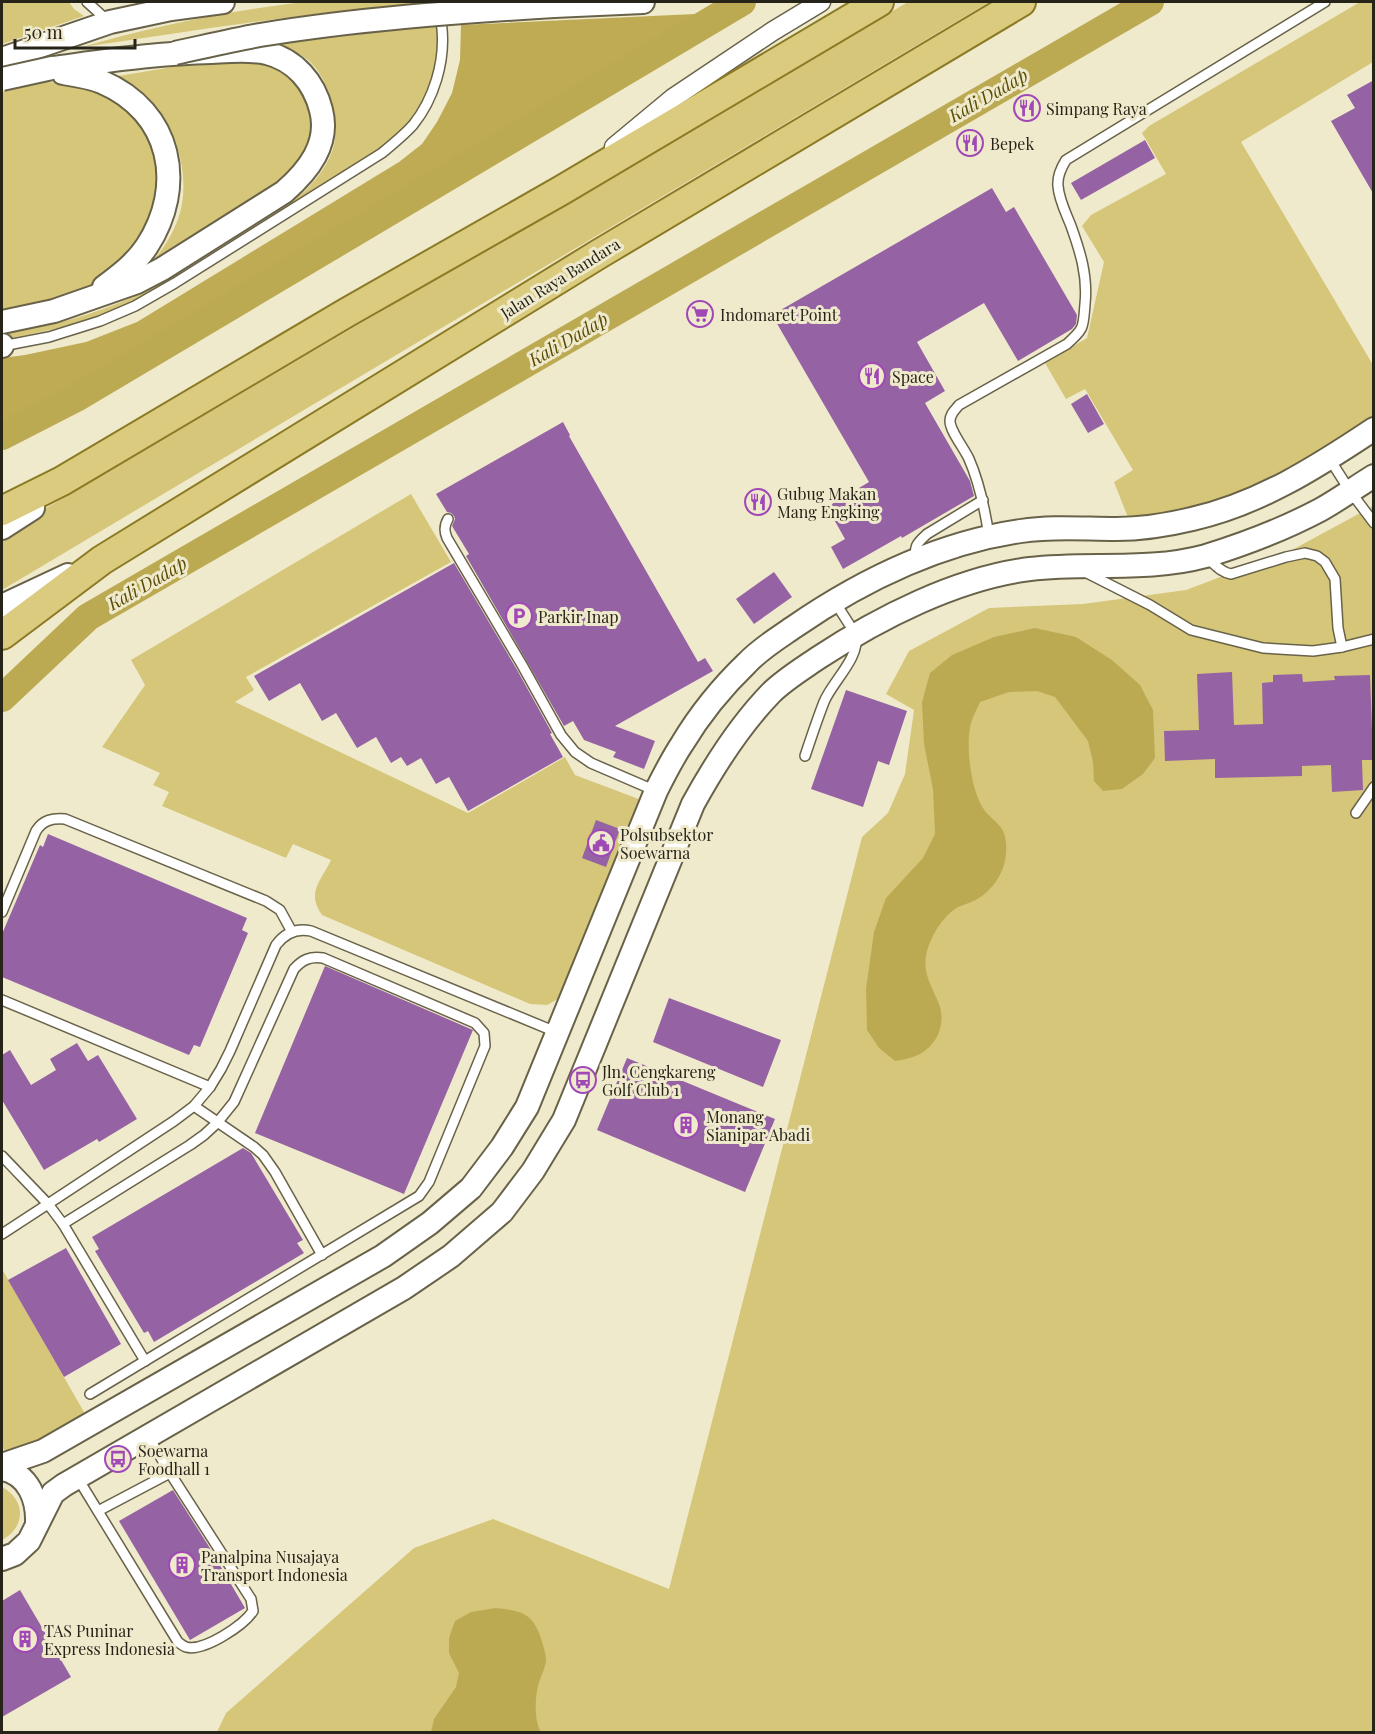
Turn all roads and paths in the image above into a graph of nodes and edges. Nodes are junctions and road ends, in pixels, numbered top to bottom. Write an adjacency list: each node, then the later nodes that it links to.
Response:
1 (87, 2): 10 (lane)
2 (223, 2): 9 (street)
3 (437, 2): 17 (lane)
4 (643, 2): 11 (street, bridge)
5 (821, 2): 14 (street)
6 (879, 2): 14 (main road)
7 (1021, 2): 30 (main road, Jalan Raya Bandara)
8 (1325, 2): 23 (lane)
9 (182, 5): 10 (street)
10 (110, 22): 12 (street)
11 (175, 53): 13 (street, bridge); 15 (street, bridge)
12 (2, 59)
13 (2, 78): 15 (street)
14 (562, 190): 21 (main road)
15 (84, 301): 16 (street)
16 (2, 322)
17 (2, 346)
18 (1374, 429): 19 (street)
19 (1329, 458): 22 (lane); 28 (street)
20 (1374, 476): 22 (street)
21 (62, 481): 24 (main road); 27 (street)
22 (1350, 491): 26 (lane); 29 (street)
23 (983, 500): 28 (lane); 31 (lane)
24 (2, 511)
25 (448, 519): 41 (lane)
26 (1374, 523)
27 (2, 528)
28 (989, 536): 31 (street)
29 (1205, 556): 32 (street); 38 (lane)
30 (102, 560): 34 (street, Jalan Raya Bandara); 35 (main road, Jalan Raya Bandara)
31 (916, 561): 33 (street)
32 (1074, 567): 36 (street); 38 (lane)
33 (835, 602): 36 (lane); 41 (street)
34 (2, 606)
35 (2, 635)
36 (856, 635): 39 (lane); 47 (street)
37 (1374, 639): 38 (lane)
38 (1342, 647)
39 (805, 756)
40 (1374, 787): 42 (lane)
41 (656, 791): 46 (street)
42 (1356, 813)
43 (2, 912): 44 (lane)
44 (292, 932): 46 (lane); 48 (lane)
45 (2, 1000): 48 (lane)
46 (556, 1032): 47 (street); 52 (street)
47 (592, 1047): 54 (street)
48 (210, 1087): 49 (lane)
49 (194, 1106): 50 (lane); 53 (lane)
50 (217, 1123): 55 (lane); 57 (lane); 57 (lane)
51 (2, 1156): 53 (lane)
52 (471, 1188): 54 (street); 58 (street)
53 (48, 1204): 55 (lane); 56 (lane)
54 (497, 1216): 59 (street)
55 (63, 1224): 60 (lane)
56 (2, 1234)
57 (322, 1255): 60 (lane)
58 (383, 1256): 59 (street); 63 (street)
59 (404, 1288): 62 (street)
60 (145, 1361): 61 (lane)
61 (90, 1394)
62 (148, 1436): 64 (lane); 65 (street)
63 (2, 1467): 67 (street)
64 (170, 1473): 66 (lane); 66 (lane)
65 (77, 1477): 66 (lane); 67 (street)
66 (98, 1511)
67 (36, 1524): 68 (street)
68 (2, 1558)

